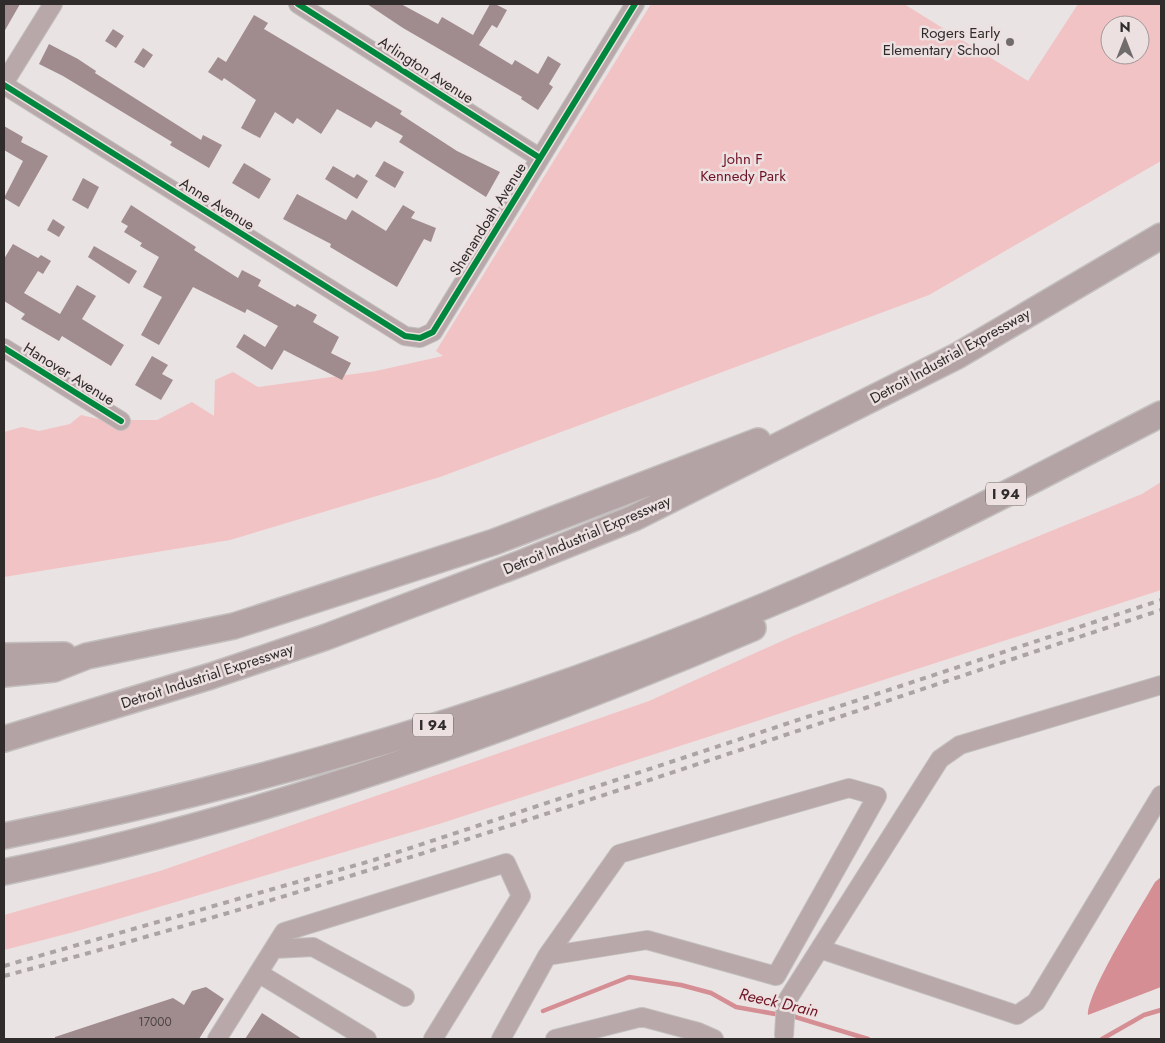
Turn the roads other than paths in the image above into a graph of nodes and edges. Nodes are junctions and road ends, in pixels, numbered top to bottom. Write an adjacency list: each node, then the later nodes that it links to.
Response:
1 (53, 4): 4 (street)
2 (298, 4): 5 (street, Arlington Avenue)
3 (635, 4): 5 (street, Shenandoah Avenue)
4 (4, 84): 7 (street, Anne Avenue)
5 (540, 158): 7 (street, Shenandoah Avenue)
6 (1161, 236): 9 (highway, Detroit Industrial Expressway)
7 (420, 338)
8 (4, 348): 11 (street, Hanover Avenue)
9 (893, 389): 14 (highway); 17 (highway, Detroit Industrial Expressway)
10 (1161, 414): 12 (highway, I 94)
11 (121, 421)
12 (848, 570): 19 (highway, I 94); 20 (highway)
13 (4, 656): 14 (highway)
14 (87, 656): 15 (highway)
15 (4, 674)
16 (1161, 685): 24 (street)
17 (4, 739)
18 (1161, 795): 24 (street)
19 (4, 836)
20 (139, 841): 21 (highway); 22 (highway)
21 (4, 872)
22 (4, 884)
23 (274, 949): 26 (street); 27 (street); 31 (street)
24 (820, 949): 28 (street)
25 (547, 956): 25 (street); 32 (street)
26 (260, 974): 29 (street); 30 (street)
27 (405, 997)
28 (788, 1038)
29 (217, 1039)
30 (367, 1039)
31 (433, 1039)
32 (501, 1039)
33 (555, 1039): 34 (street)
34 (714, 1039)

